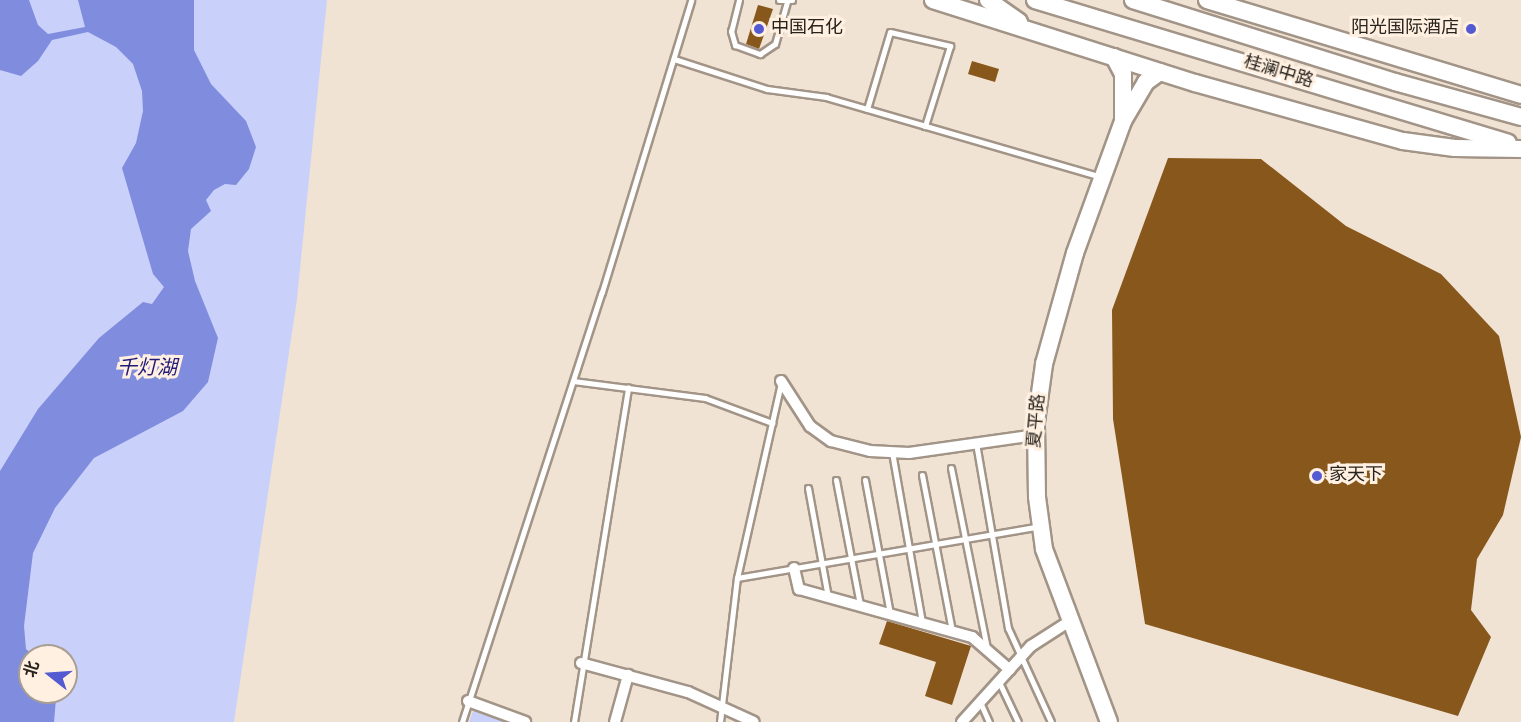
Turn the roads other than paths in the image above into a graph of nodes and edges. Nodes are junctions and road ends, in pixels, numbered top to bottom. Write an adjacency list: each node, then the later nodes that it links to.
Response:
1 (691, 0): 13 (lane)
2 (739, 0): 9 (lane)
3 (779, 0): 9 (lane)
4 (933, 0): 11 (main road)
5 (988, 0): 11 (main road)
6 (1035, 0): 20 (main road, 桂澜中路)
7 (1133, 0): 17 (main road, 桂澜中路)
8 (1206, 0): 10 (main road)
9 (789, 1)
10 (1244, 7): 15 (main road)
11 (1030, 30): 12 (main road)
12 (1114, 57): 14 (main road); 18 (main road, 夏平路)
13 (674, 59): 16 (lane); 22 (lane)
14 (1160, 72): 18 (main road, 夏平路); 20 (main road)
15 (1521, 96)
16 (867, 109): 19 (lane); 19 (lane)
17 (1521, 117)
18 (1123, 121): 21 (main road, 夏平路)
19 (925, 126): 21 (lane)
20 (1521, 148)
21 (1105, 178): 26 (main road, 夏平路)
22 (573, 381): 24 (lane); 56 (lane)
23 (781, 381): 25 (lane); 28 (street)
24 (628, 387): 25 (lane); 52 (lane)
25 (772, 423): 43 (lane)
26 (1035, 435): 27 (street); 34 (main road, 夏平路)
27 (976, 444): 28 (street); 35 (lane)
28 (892, 452): 38 (lane)
29 (951, 468): 36 (lane)
30 (922, 475): 37 (lane)
31 (836, 480): 40 (lane)
32 (865, 480): 39 (lane)
33 (808, 488): 41 (lane)
34 (1040, 526): 35 (lane); 47 (main road, 夏平路)
35 (992, 534): 36 (lane); 51 (lane)
36 (965, 539): 37 (lane); 50 (lane)
37 (935, 544): 38 (lane); 49 (lane)
38 (909, 549): 39 (lane); 48 (lane)
39 (879, 554): 40 (lane); 46 (lane)
40 (851, 558): 41 (lane); 45 (lane)
41 (822, 564): 42 (lane); 44 (lane)
42 (794, 568): 43 (lane); 44 (street)
43 (737, 578): 58 (lane)
44 (828, 597): 45 (street)
45 (860, 606): 46 (street)
46 (890, 614): 48 (street)
47 (1070, 621): 51 (street); 69 (main road, 夏平路)
48 (922, 623): 49 (street)
49 (952, 631): 50 (street)
50 (987, 650): 53 (street)
51 (1020, 658): 53 (street); 68 (lane)
52 (581, 663): 54 (street); 61 (lane)
53 (1010, 670): 55 (street)
54 (628, 675): 58 (street); 62 (street)
55 (999, 682): 57 (street); 67 (lane)
56 (468, 701): 59 (lane); 60 (street)
57 (980, 702): 65 (street); 66 (lane)
58 (724, 707): 63 (lane); 64 (street)
59 (462, 722)
60 (525, 722)
61 (574, 722)
62 (615, 722)
63 (720, 722)
64 (754, 722)
65 (962, 722)
66 (989, 722)
67 (1018, 722)
68 (1051, 722)
69 (1109, 722)

